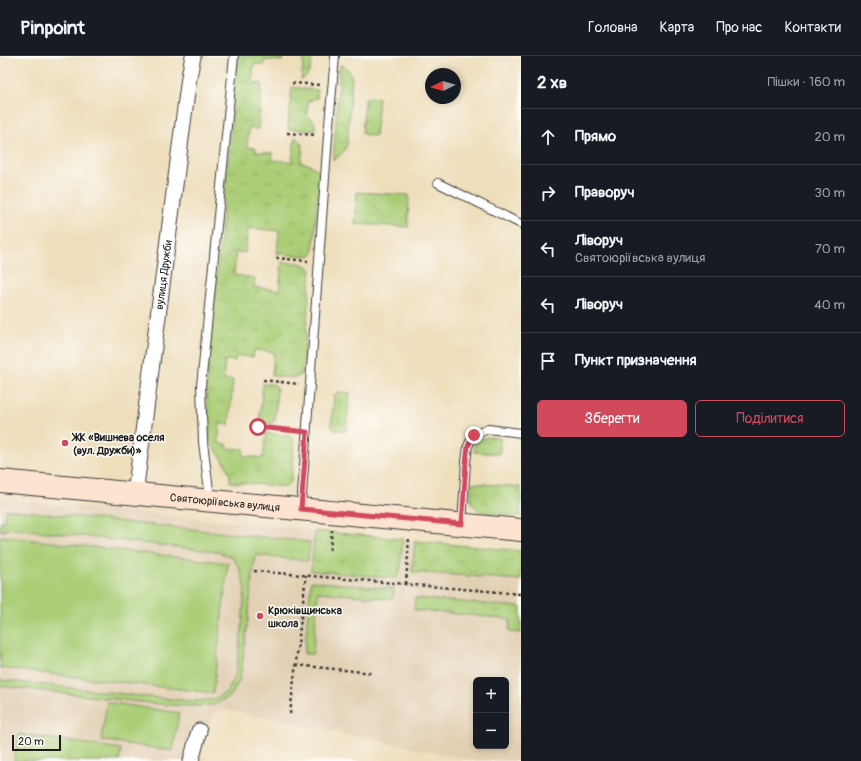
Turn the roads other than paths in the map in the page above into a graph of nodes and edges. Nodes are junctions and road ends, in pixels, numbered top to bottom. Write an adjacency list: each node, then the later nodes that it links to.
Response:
1 (193, 56): 8 (street, вулиця Дружби)
2 (234, 56): 9 (lane)
3 (335, 56): 10 (lane)
4 (438, 184): 5 (lane)
5 (521, 224)
6 (521, 433): 11 (lane)
7 (0, 481): 8 (street, Святоюріївська вулиця)
8 (135, 494): 9 (street, Святоюріївська вулиця)
9 (210, 501): 10 (street, Святоюріївська вулиця)
10 (301, 509): 11 (street, Святоюріївська вулиця)
11 (462, 524): 12 (street, Святоюріївська вулиця)
12 (521, 530)
13 (198, 731): 14 (street)
14 (191, 761)

